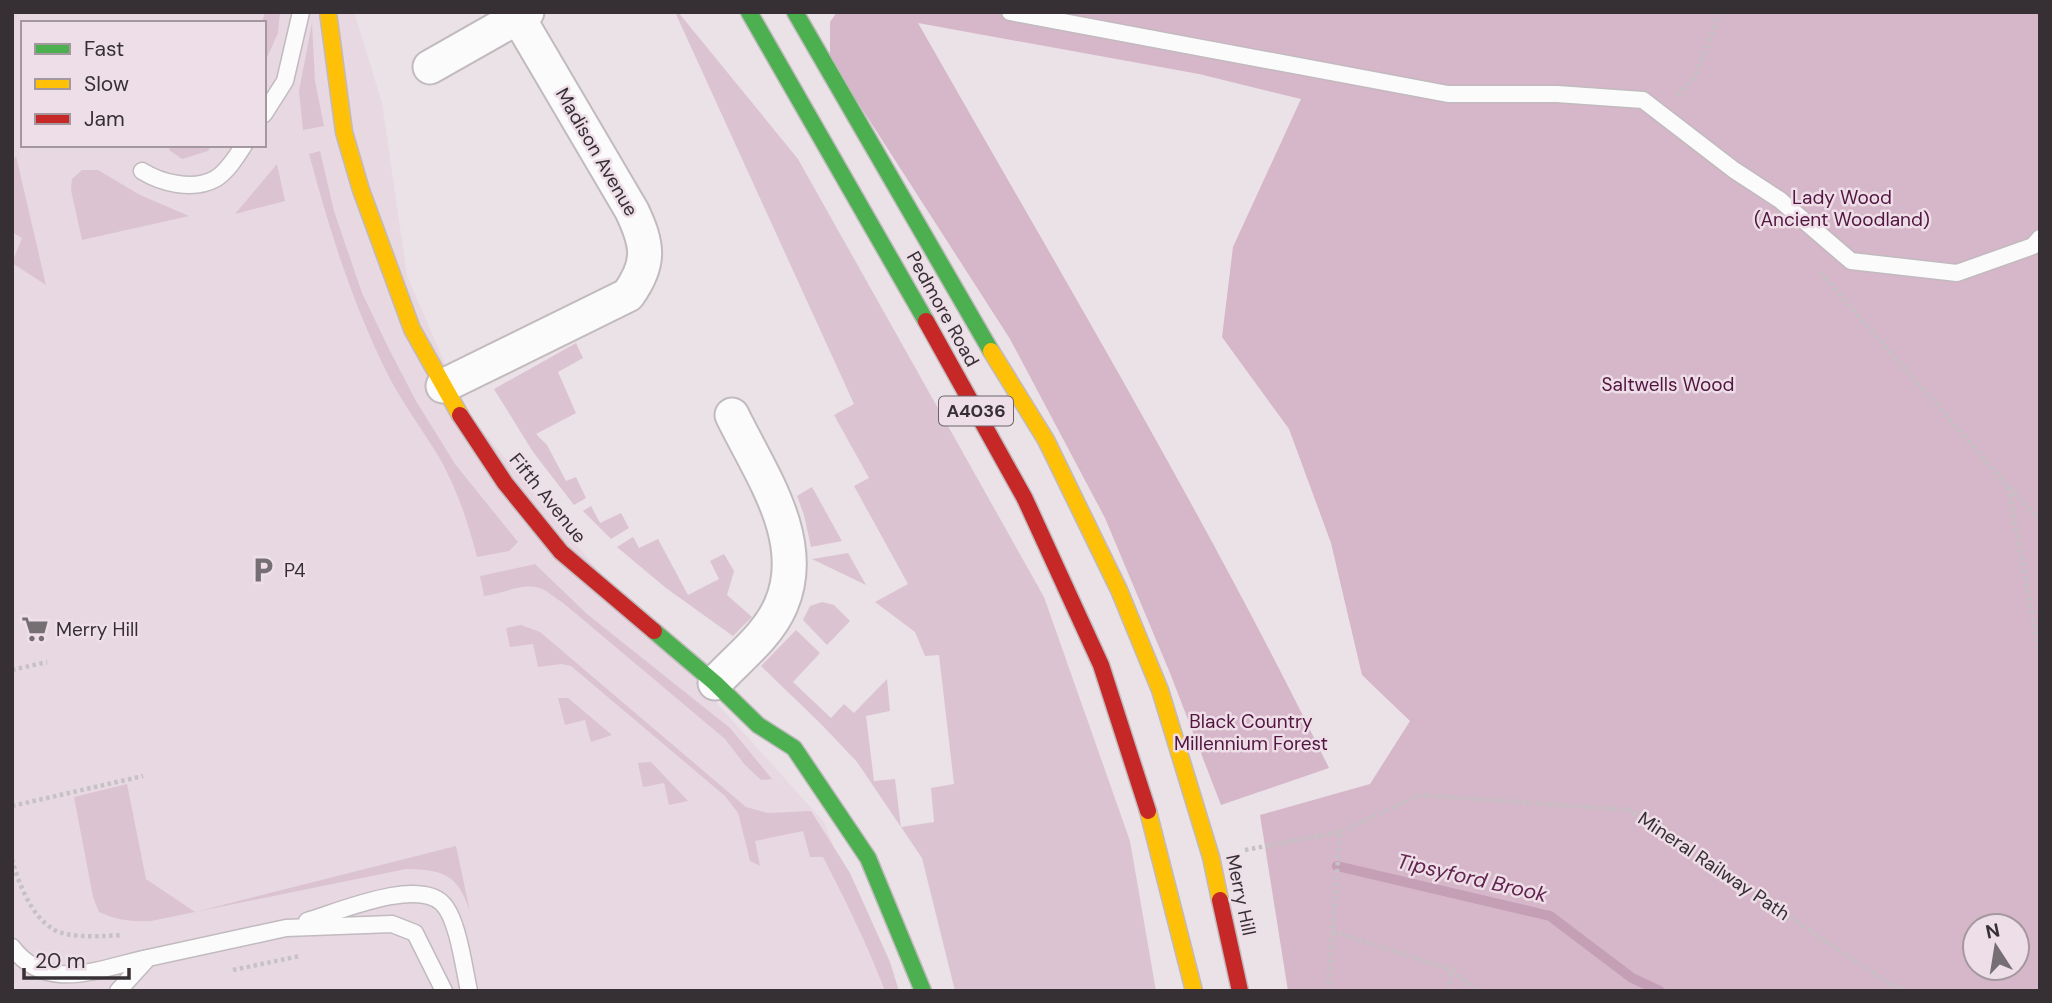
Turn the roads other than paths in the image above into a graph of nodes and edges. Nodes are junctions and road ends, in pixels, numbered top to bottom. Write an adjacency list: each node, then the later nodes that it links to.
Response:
1 (301, 12): 8 (lane)
2 (328, 12): 12 (main road, Fifth Avenue)
3 (749, 12): 23 (main road, Pedmore Road / A4036)
4 (795, 12): 15 (main road, Pedmore Road / A4036)
5 (1010, 12): 11 (lane)
6 (523, 15): 7 (street, Madison Avenue); 12 (street, Madison Avenue)
7 (430, 67)
8 (266, 111)
9 (243, 147): 10 (lane)
10 (142, 171)
11 (2040, 238)
12 (443, 386): 14 (main road, Fifth Avenue)
13 (733, 415): 14 (street)
14 (715, 683): 22 (main road, Fifth Avenue)
15 (1195, 810): 24 (main road, Merry Hill / A4036)
16 (264, 933): 18 (lane); 20 (lane); 21 (lane)
17 (12, 947): 18 (lane)
18 (148, 958): 19 (lane)
19 (118, 991)
20 (444, 991)
21 (469, 991)
22 (923, 991)
23 (1194, 991)
24 (1240, 991)

